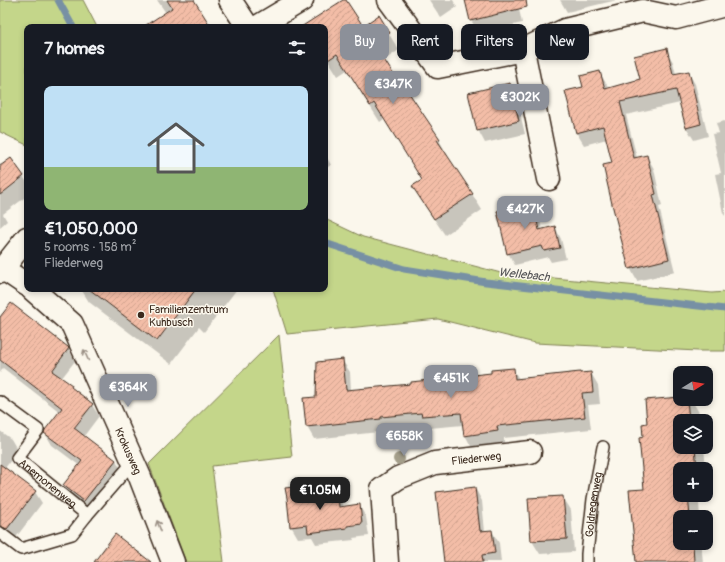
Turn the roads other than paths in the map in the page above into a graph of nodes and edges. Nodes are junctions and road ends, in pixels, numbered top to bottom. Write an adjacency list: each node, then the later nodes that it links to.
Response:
1 (230, 0): 5 (street)
2 (302, 0): 6 (street)
3 (389, 0): 8 (street)
4 (725, 5): 7 (street)
5 (246, 24)
6 (262, 24)
7 (527, 49)
8 (473, 60)
9 (526, 60): 10 (street)
10 (550, 179)
11 (24, 242): 12 (street)
12 (1, 270): 13 (street)
13 (24, 283)
14 (35, 292): 18 (street, Krokusweg, one-way to 14)
15 (0, 402): 19 (lane, Anemonenweg)
16 (603, 447): 23 (lane, Goldregenweg)
17 (530, 452): 22 (street, Fliederweg)
18 (133, 462): 19 (lane); 21 (street, Krokusweg, one-way to 18)
19 (86, 515): 20 (lane)
20 (0, 533)
21 (173, 562)
22 (387, 562)
23 (587, 562)

